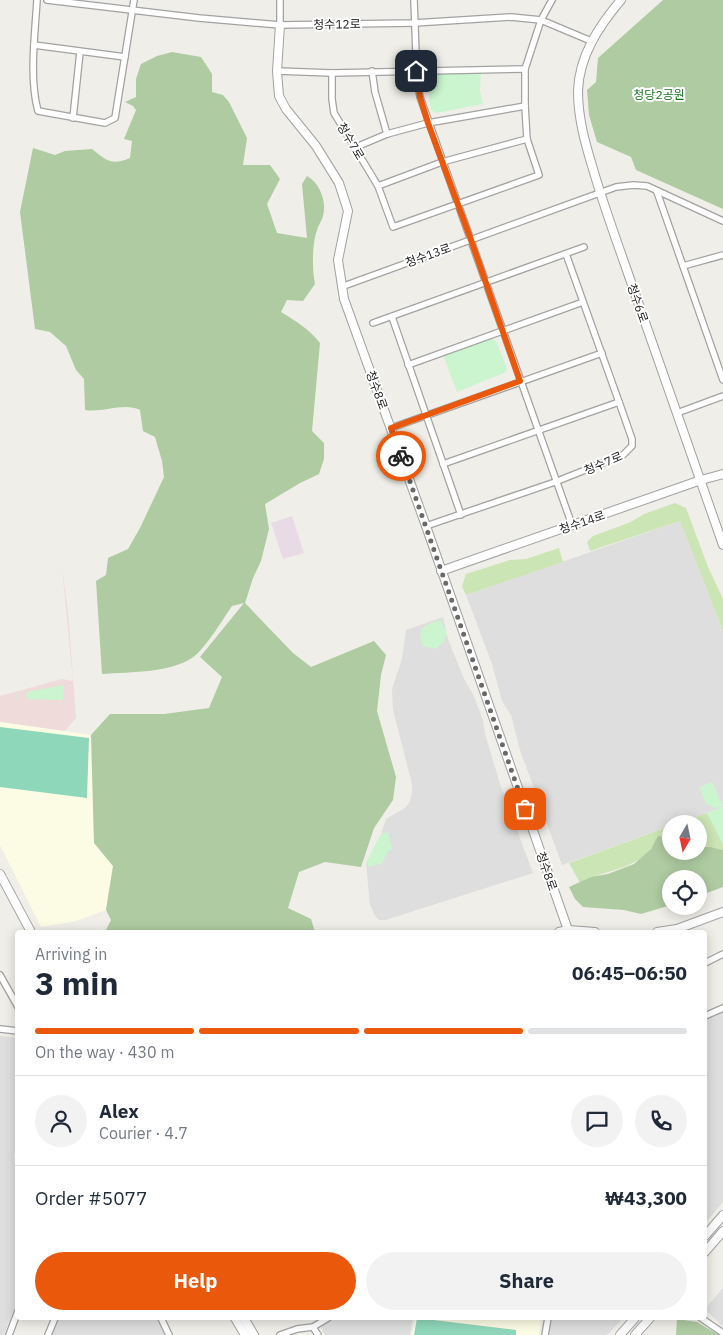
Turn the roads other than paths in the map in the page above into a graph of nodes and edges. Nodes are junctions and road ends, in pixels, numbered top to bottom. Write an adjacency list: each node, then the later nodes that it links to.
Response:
1 (37, 0): 13 (street)
2 (47, 0): 8 (street, 청수12로)
3 (134, 0): 8 (street)
4 (280, 0): 11 (street)
5 (414, 0): 10 (street)
6 (552, 0): 9 (street)
7 (621, 0): 12 (street, 청수6로)
8 (133, 10): 11 (street, 청수12로); 15 (street)
9 (541, 20): 10 (street, 청수12로); 12 (street, 청수12로); 16 (street)
10 (414, 22): 11 (street, 청수12로); 18 (street)
11 (280, 25): 17 (street, 청수8로)
12 (591, 41): 30 (street, 청수6로)
13 (34, 45): 14 (street); 22 (street)
14 (80, 52): 15 (street); 22 (street)
15 (125, 57): 22 (street)
16 (525, 69): 18 (street); 21 (street)
17 (277, 71): 20 (street); 39 (street, 청수8로)
18 (416, 71): 19 (street); 23 (street)
19 (372, 72): 20 (street); 24 (street)
20 (332, 73): 26 (street, 청수7로)
21 (525, 106): 23 (street); 25 (street)
22 (73, 118)
23 (428, 123): 24 (street); 27 (street)
24 (387, 134): 26 (street)
25 (527, 139): 27 (street); 31 (street)
26 (354, 148): 28 (street, 청수7로)
27 (442, 162): 28 (street); 31 (street)
28 (378, 186): 31 (street, 청수7로)
29 (657, 192): 30 (street); 32 (street); 37 (street)
30 (600, 193): 33 (street, 청수13로); 50 (street, 청수6로)
31 (457, 204): 33 (street)
32 (723, 221)
33 (471, 240): 38 (street); 39 (street, 청수13로)
34 (584, 247): 35 (street)
35 (566, 254): 38 (street); 40 (street, 청수7로)
36 (723, 255): 37 (street)
37 (683, 266): 46 (street)
38 (485, 282): 41 (street); 43 (street)
39 (341, 286): 52 (street, 청수8로)
40 (583, 302): 43 (street); 44 (street, 청수7로)
41 (392, 317): 42 (street); 45 (street)
42 (373, 322)
43 (502, 331): 45 (street); 47 (street)
44 (602, 352): 47 (street); 49 (street, 청수7로)
45 (408, 366): 51 (street)
46 (723, 380)
47 (520, 381): 51 (street); 53 (street)
48 (723, 396): 50 (street)
49 (619, 402): 53 (street); 57 (street, 청수7로)
50 (677, 413): 56 (street, 청수6로)
51 (426, 416): 52 (street); 54 (street)
52 (391, 428): 60 (street, 청수8로)
53 (537, 430): 54 (street); 57 (street)
54 (443, 464): 58 (street)
55 (723, 474): 56 (street, 청수14로)
56 (701, 480): 59 (street, 청수14로); 61 (street, 청수6로)
57 (555, 482): 58 (street, 청수7로); 59 (street)
58 (461, 514): 60 (street, 청수7로)
59 (572, 525): 62 (street, 청수14로)
60 (426, 526): 62 (street, 청수8로)
61 (723, 545)
62 (441, 571): 66 (street, 청수8로)
63 (0, 874): 65 (street)
64 (723, 912): 67 (street)
65 (30, 930)
66 (569, 930)
67 (670, 930)
68 (723, 954): 69 (street)
69 (707, 962)
70 (0, 975): 71 (street)
71 (15, 1002)
72 (723, 1008): 73 (street)
73 (707, 1015)
74 (0, 1027): 75 (street)
75 (15, 1029)
76 (723, 1215): 78 (street)
77 (723, 1231): 79 (street)
78 (707, 1234)
79 (707, 1250)
80 (15, 1319): 92 (street)
81 (54, 1320): 93 (street)
82 (162, 1320): 94 (street)
83 (236, 1320): 95 (street)
84 (245, 1320): 96 (street)
85 (324, 1320): 90 (street)
86 (548, 1320): 99 (street)
87 (633, 1320): 100 (street)
88 (648, 1320): 101 (street)
89 (704, 1320): 91 (street)
90 (313, 1326): 97 (street); 98 (street)
91 (723, 1333)
92 (9, 1335)
93 (48, 1335)
94 (169, 1335)
95 (245, 1335)
96 (254, 1335)
97 (280, 1335)
98 (318, 1335)
99 (545, 1335)
100 (620, 1335)
101 (635, 1335)

